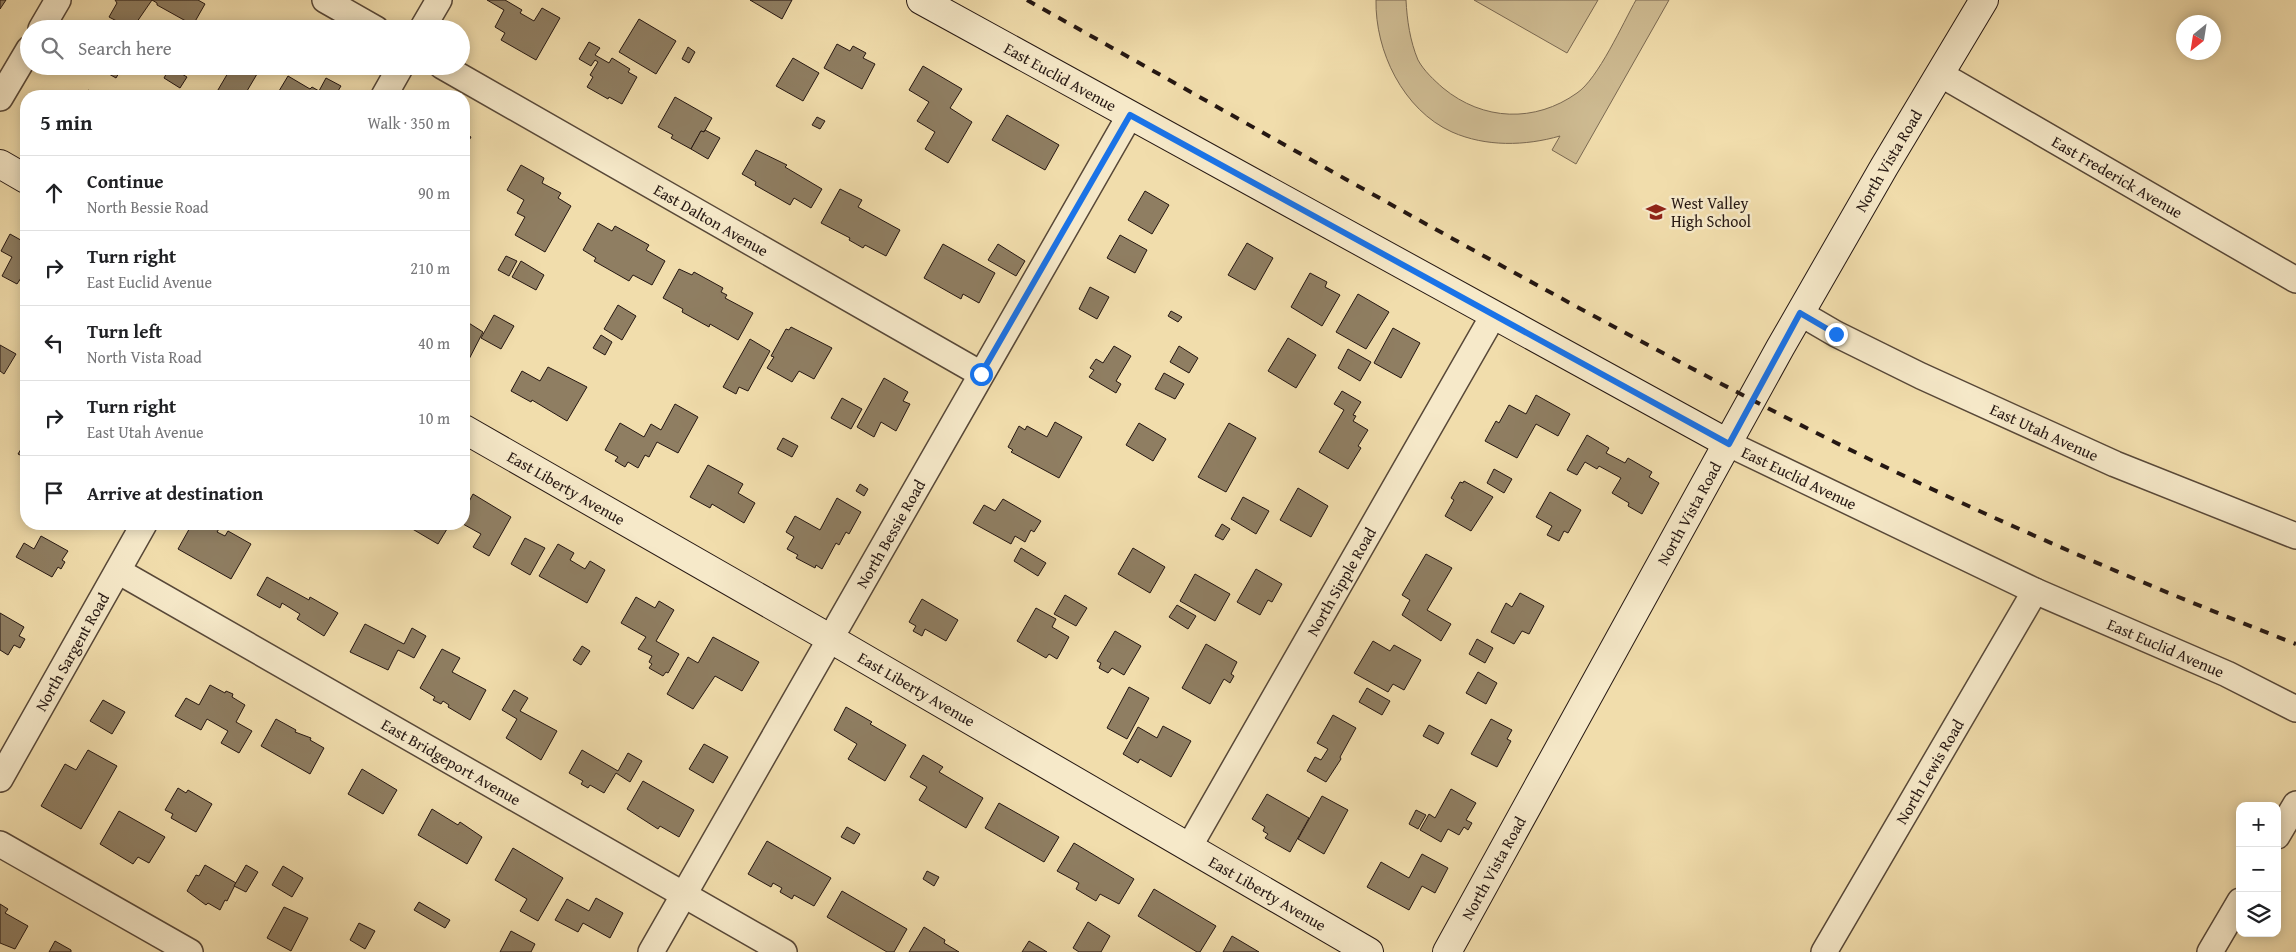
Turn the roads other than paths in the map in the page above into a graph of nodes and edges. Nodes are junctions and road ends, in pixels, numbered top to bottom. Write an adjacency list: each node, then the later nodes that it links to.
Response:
1 (58, 0): 6 (street)
2 (325, 0): 7 (street)
3 (439, 0): 8 (street)
4 (921, 0): 15 (street, East Euclid Avenue)
5 (1984, 0): 10 (street, North Vista Road)
6 (46, 20)
7 (360, 20)
8 (427, 20)
9 (20, 64): 14 (street)
10 (1940, 74): 18 (street, East Frederick Avenue); 19 (street, North Vista Road)
11 (396, 75): 13 (street)
12 (458, 75): 21 (street, East Dalton Avenue)
13 (387, 90)
14 (0, 98)
15 (1130, 115): 20 (street, East Euclid Avenue); 21 (street, North Bessie Road)
16 (0, 164): 17 (street)
17 (20, 176)
18 (2296, 280)
19 (1800, 313): 23 (street, North Vista Road); 25 (street, East Utah Avenue)
20 (1493, 316): 23 (street, East Euclid Avenue); 34 (street, North Sipple Road)
21 (981, 374): 28 (street, North Bessie Road)
22 (470, 432): 28 (street, East Liberty Avenue)
23 (1729, 444): 27 (street, East Euclid Avenue); 41 (street, North Vista Road)
24 (141, 530): 26 (street, North Sargent Road)
25 (2296, 536)
26 (118, 571): 30 (street, North Sargent Road); 35 (street, East Bridgeport Avenue)
27 (2035, 591): 29 (street, East Euclid Avenue); 42 (street, North Lewis Road)
28 (831, 639): 34 (street, East Liberty Avenue); 35 (street, North Bessie Road)
29 (2296, 709)
30 (0, 779)
31 (2296, 804): 32 (street)
32 (2281, 829)
33 (0, 844): 37 (street)
34 (1189, 847): 40 (street, East Liberty Avenue)
35 (684, 894): 38 (street, North Bessie Road); 39 (street, East Bridgeport Avenue)
36 (2236, 908): 43 (street)
37 (190, 952)
38 (651, 952)
39 (784, 952)
40 (1370, 952)
41 (1448, 952)
42 (1824, 952)
43 (2210, 952)

